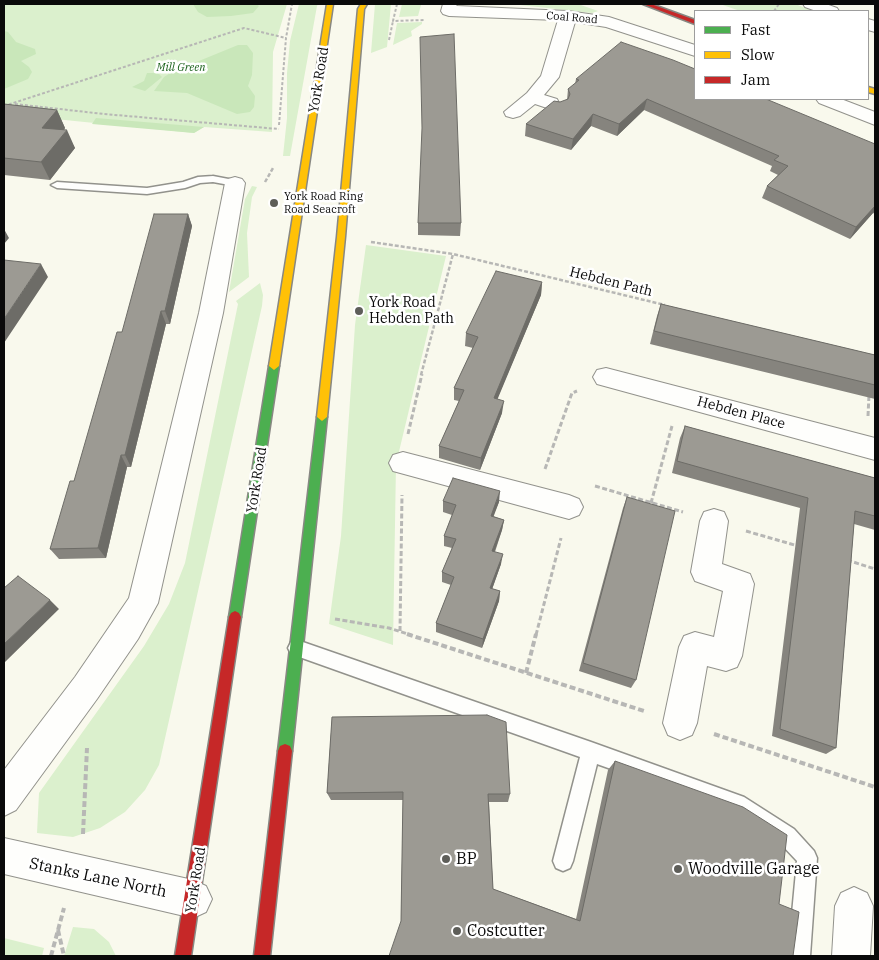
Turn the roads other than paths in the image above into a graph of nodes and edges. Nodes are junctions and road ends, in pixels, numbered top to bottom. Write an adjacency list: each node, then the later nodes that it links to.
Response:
1 (330, 4): 28 (main road, York Road)
2 (364, 4): 22 (main road)
3 (646, 4): 8 (main road)
4 (811, 4): 6 (street)
5 (449, 8): 7 (street, Coal Road)
6 (828, 10)
7 (568, 16): 9 (street, Coal Road); 10 (street)
8 (694, 22)
9 (694, 51)
10 (533, 97): 12 (street); 13 (street)
11 (828, 100): 14 (street)
12 (558, 106)
13 (513, 112)
14 (875, 119)
15 (57, 185): 16 (lane)
16 (248, 186): 25 (street)
17 (606, 377): 18 (street, Hebden Place)
18 (871, 448)
19 (403, 463): 20 (street)
20 (569, 507)
21 (714, 521): 23 (street)
22 (297, 648): 24 (lane); 31 (main road)
23 (680, 723)
24 (591, 751): 27 (lane); 32 (lane)
25 (4, 798)
26 (4, 856): 28 (street, Stanks Lane North)
27 (564, 861)
28 (193, 898): 30 (main road, York Road)
29 (854, 906): 33 (street)
30 (183, 956)
31 (262, 956)
32 (800, 956)
33 (851, 956)

